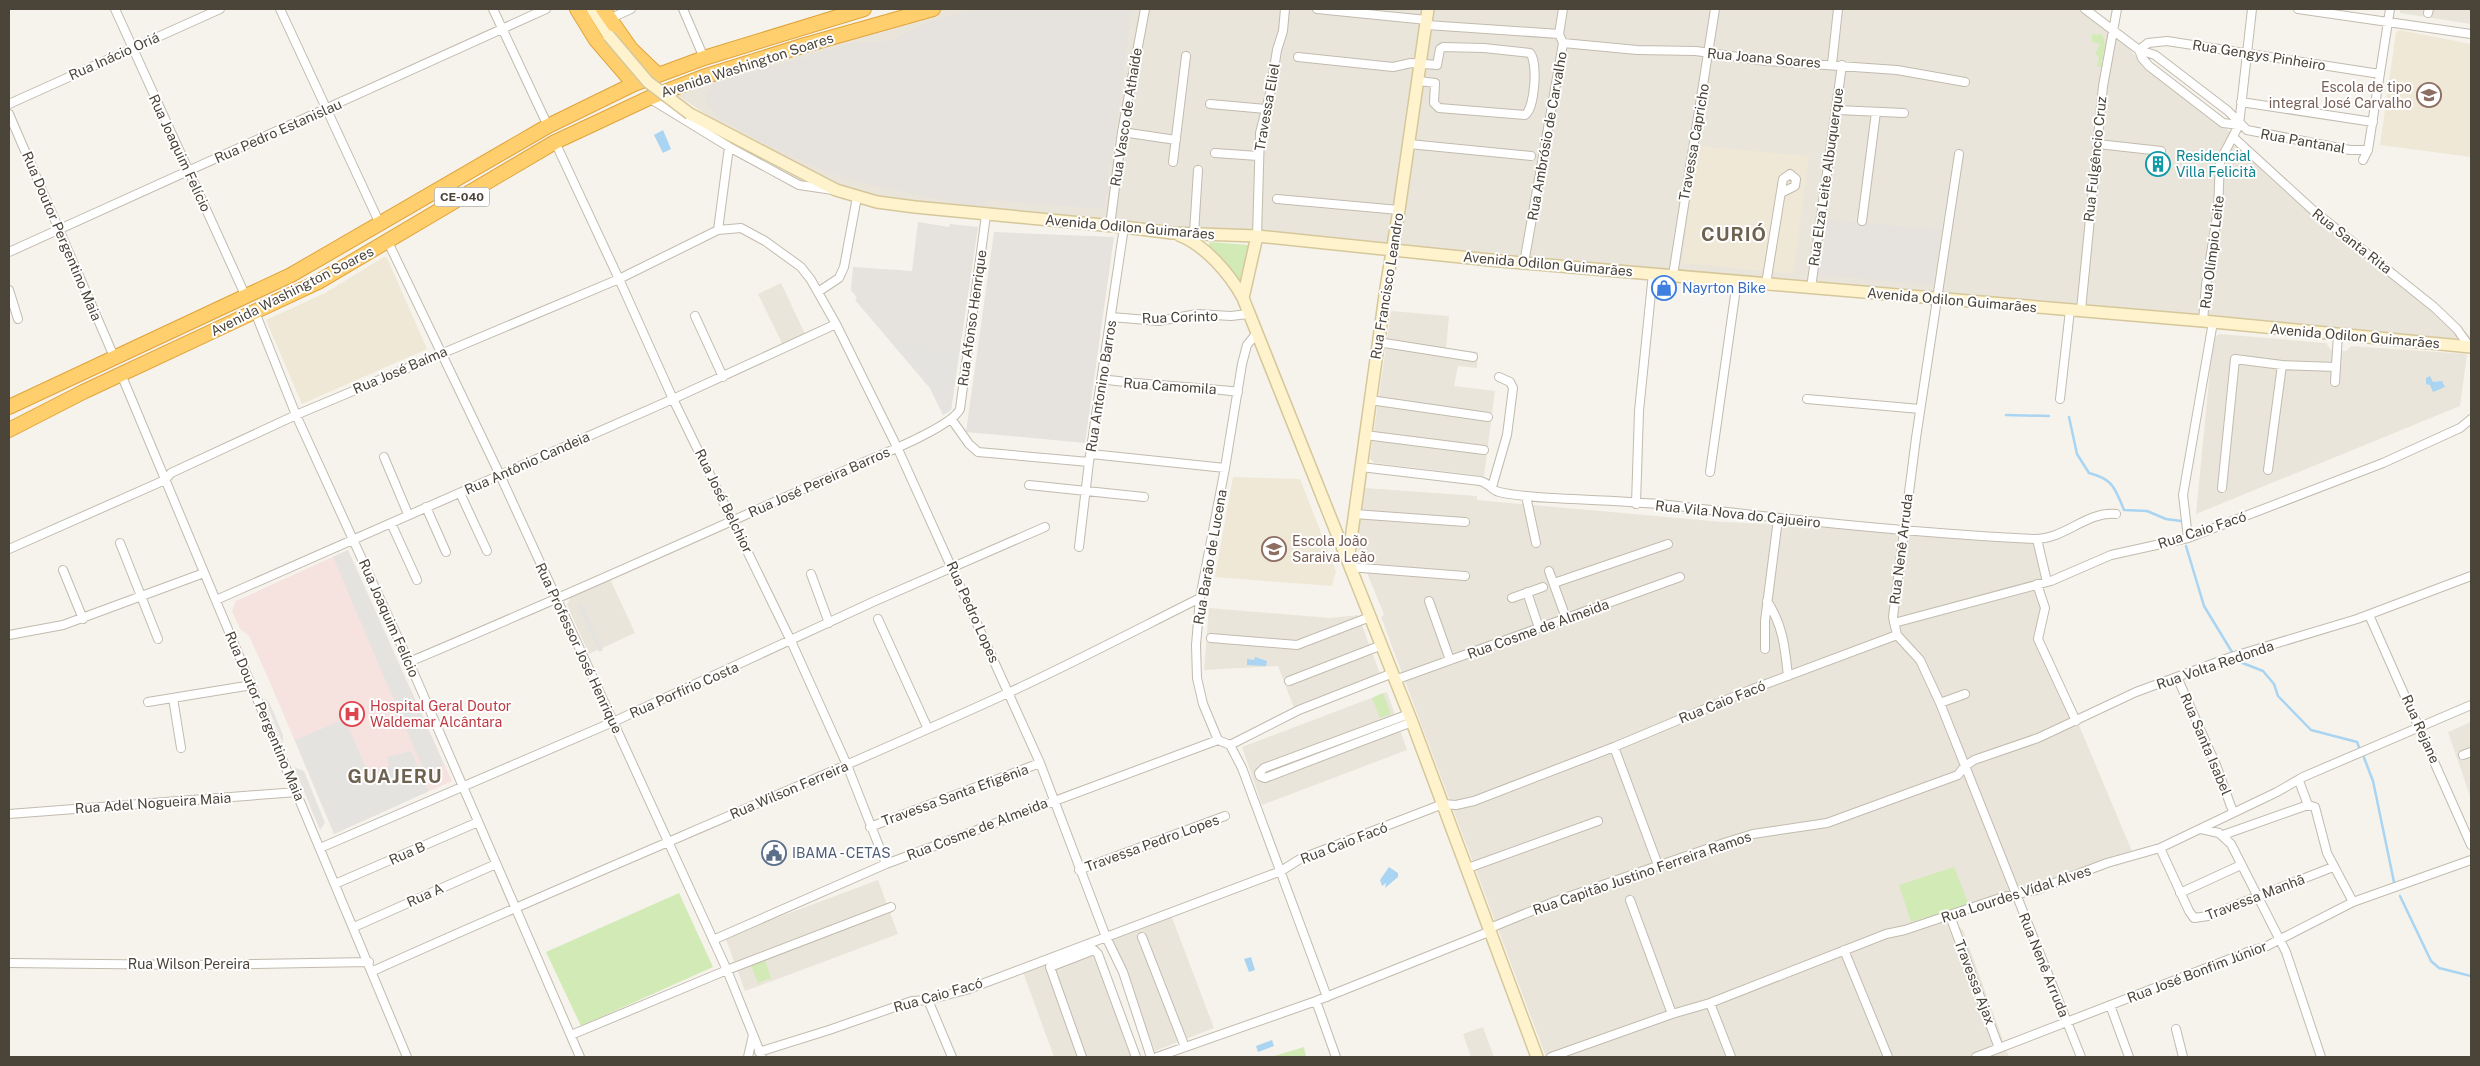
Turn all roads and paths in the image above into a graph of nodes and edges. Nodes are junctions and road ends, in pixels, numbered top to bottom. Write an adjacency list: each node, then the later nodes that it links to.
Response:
1 (115, 9): 31 (street, Rua Joaquim Felício)
2 (220, 9): 31 (street, Rua Inácio Oriá)
3 (280, 9): 50 (street)
4 (493, 9): 26 (street)
5 (546, 9): 26 (street, Rua Pedro Estanislau)
6 (577, 9): 45 (highway)
7 (592, 9): 76 (main road, Avenida Odilon Guimarães, bridge)
8 (631, 9): 23 (street)
9 (683, 9): 37 (street)
10 (933, 9): 46 (highway, Avenida Washington Soares / CE-040)
11 (1145, 9): 59 (street, Rua Vasco de Athaíde)
12 (1285, 9): 51 (street, Travessa Eliel)
13 (1317, 9): 24 (street)
14 (1563, 9): 28 (street, Rua Ambrósio de Carvalho)
15 (1715, 9): 33 (street, Travessa Capricho)
16 (1838, 9): 39 (street)
17 (2085, 9): 27 (street)
18 (2117, 9): 27 (street, Rua Fulgêncio Cruz)
19 (2252, 9): 34 (street, Rua Olímpio Leite)
20 (2298, 9): 25 (street)
21 (2390, 9): 25 (street)
22 (854, 10): 37 (highway, Avenida Washington Soares / CE-040)
23 (606, 14): 42 (highway)
24 (1427, 18): 28 (street); 38 (main road, Rua Francisco Leandro)
25 (2388, 23): 29 (street); 41 (street)
26 (502, 30): 50 (street, Rua Pedro Estanislau); 58 (street)
27 (2113, 32): 32 (street); 64 (street, Rua Fulgêncio Cruz)
28 (1559, 34): 30 (street, Rua Ambrósio de Carvalho)
29 (2471, 34)
30 (1563, 43): 33 (street, Rua Joana Soares); 94 (street, Rua Ambrósio de Carvalho)
31 (132, 48): 48 (street, Rua Inácio Oriá); 75 (street, Rua Joaquim Felício)
32 (2140, 50): 34 (street, Rua Gengys Pinheiro); 57 (street); 57 (street)
33 (1709, 53): 39 (street, Rua Joana Soares); 96 (street, Travessa Capricho)
34 (2246, 53): 41 (street, Rua Gengys Pinheiro); 47 (street, Rua Olímpio Leite)
35 (1186, 56): 61 (street)
36 (1298, 57): 38 (street)
37 (704, 58): 42 (highway, Avenida Washington Soares / CE-040)
38 (1421, 64): 43 (main road, Rua Francisco Leandro); 43 (street)
39 (1832, 64): 40 (street, Rua Joana Soares)
40 (1842, 65): 44 (street, Rua Joana Soares); 52 (street, Rua Elza Leite Albuquerque)
41 (2380, 74): 56 (street)
42 (658, 75): 45 (highway, Avenida Washington Soares / CE-040)
43 (1419, 81): 63 (main road, Rua Francisco Leandro)
44 (1965, 82)
45 (634, 84): 58 (highway, Avenida Washington Soares / CE-040)
46 (649, 98): 62 (highway, Avenida Washington Soares / CE-040); 65 (street, Avenida Odilon Guimarães)
47 (2241, 102): 56 (street); 57 (street, Rua Olímpio Leite)
48 (9, 104)
49 (1210, 104): 51 (street)
50 (326, 109): 75 (street, Rua Pedro Estanislau); 83 (street)
51 (1266, 109): 70 (street, Travessa Eliel)
52 (1837, 110): 53 (street); 100 (street, Rua Elza Leite Albuquerque)
53 (1876, 112): 54 (street); 82 (street)
54 (1904, 113)
55 (9, 114): 86 (street, Rua Doutor Pergentino Maia)
56 (2373, 122): 66 (street)
57 (2239, 125): 60 (street, Rua Olímpio Leite); 66 (street, Rua Pantanal)
58 (548, 126): 83 (highway, Avenida Washington Soares / CE-040)
59 (1122, 132): 61 (street); 84 (street, Rua Vasco de Athaíde)
60 (2232, 137): 112 (street, Rua Olímpio Leite); 117 (street, Rua Santa Rita)
61 (1176, 140): 73 (street)
62 (555, 142): 91 (highway, Avenida Washington Soares / CE-040); 97 (street, Rua José Belchior)
63 (1409, 144): 71 (street); 80 (main road, Rua Francisco Leandro)
64 (2098, 144): 67 (street); 106 (street, Rua Fulgêncio Cruz)
65 (729, 147): 76 (street, Avenida Odilon Guimarães); 87 (street)
66 (2368, 150): 72 (street)
67 (2161, 151)
68 (1215, 153): 70 (street)
69 (1959, 154): 105 (street, Rua Nenê Arruda)
70 (1258, 156): 90 (street, Travessa Eliel)
71 (1531, 156)
72 (2363, 160)
73 (1174, 162)
74 (1198, 170): 89 (street)
75 (189, 171): 86 (street, Rua Pedro Estanislau); 103 (street, Rua Joaquim Felício)
76 (836, 190): 78 (main road, Avenida Odilon Guimarães)
77 (1781, 193): 99 (street)
78 (857, 197): 81 (main road, Avenida Odilon Guimarães); 102 (street)
79 (1277, 199): 80 (street)
80 (1399, 210): 92 (main road, Rua Francisco Leandro)
81 (986, 215): 84 (main road, Avenida Odilon Guimarães); 138 (street, Rua Afonso Henrique)
82 (1862, 220)
83 (380, 224): 103 (highway, Avenida Washington Soares / CE-040)
84 (1110, 226): 85 (main road, Avenida Odilon Guimarães)
85 (1124, 227): 88 (main road, Avenida Odilon Guimarães); 110 (street, Rua Antonino Barros)
86 (58, 228): 93 (street, Rua Pedro Estanislau); 120 (street, Rua Doutor Pergentino Maia)
87 (718, 230): 97 (street, Rua José Baíma); 102 (street, Rua Pedro Lopes)
88 (1172, 233): 89 (main road, Avenida Odilon Guimarães); 104 (main road)
89 (1194, 233): 90 (main road, Avenida Odilon Guimarães)
90 (1257, 236): 92 (main road, Avenida Odilon Guimarães); 104 (main road)
91 (388, 242): 107 (highway, Avenida Washington Soares / CE-040); 118 (street, Rua Professor José Henrique)
92 (1391, 251): 94 (main road, Avenida Odilon Guimarães); 116 (main road, Rua Francisco Leandro)
93 (9, 252)
94 (1524, 263): 95 (main road, Avenida Odilon Guimarães)
95 (1653, 273): 96 (main road, Avenida Odilon Guimarães); 158 (street)
96 (1673, 274): 98 (main road, Avenida Odilon Guimarães)
97 (620, 279): 118 (street, Rua José Baíma); 130 (street, Rua José Belchior)
98 (1737, 281): 99 (main road, Avenida Odilon Guimarães); 148 (street)
99 (1766, 284): 100 (main road, Avenida Odilon Guimarães)
100 (1810, 288): 105 (main road, Avenida Odilon Guimarães)
101 (9, 290): 111 (street)
102 (818, 292): 113 (street, Rua Pedro Lopes)
103 (246, 297): 120 (highway, Avenida Washington Soares / CE-040)
104 (1243, 298): 108 (main road)
105 (1938, 298): 106 (main road, Avenida Odilon Guimarães); 134 (street, Rua Nenê Arruda)
106 (2076, 310): 112 (main road, Avenida Odilon Guimarães); 132 (street, Rua Fulgêncio Cruz)
107 (254, 312): 123 (highway, Avenida Washington Soares / CE-040); 135 (street, Rua Joaquim Felício)
108 (1248, 314): 110 (street, Rua Corinto); 114 (main road)
109 (695, 316): 124 (street)
110 (1111, 317): 126 (street, Rua Antonino Barros)
111 (18, 318)
112 (2208, 322): 115 (main road, Avenida Odilon Guimarães); 171 (street, Rua Olímpio Leite)
113 (836, 324): 124 (street, Rua Antônio Candeia); 141 (street, Rua Pedro Lopes)
114 (1257, 334): 128 (street, Rua Barão de Lucena); 165 (main road)
115 (2338, 334): 117 (main road, Avenida Odilon Guimarães); 122 (street)
116 (1378, 342): 119 (street); 131 (main road, Rua Francisco Leandro)
117 (2470, 347)
118 (440, 353): 135 (street, Rua José Baíma); 149 (street, Rua Professor José Henrique)
119 (1474, 357)
120 (115, 358): 133 (highway, Avenida Washington Soares / CE-040)
121 (2282, 365): 122 (street); 147 (street); 153 (street)
122 (2336, 367): 127 (street)
123 (122, 374): 139 (highway, Avenida Washington Soares / CE-040); 150 (street, Rua Doutor Pergentino Maia)
124 (723, 377): 130 (street, Rua Antônio Candeia)
125 (1499, 377): 152 (street)
126 (1102, 379): 128 (street, Rua Camomila); 144 (street, Rua Antonino Barros)
127 (2335, 382)
128 (1238, 392): 146 (street, Rua Barão de Lucena)
129 (1807, 399): 134 (street)
130 (673, 400): 149 (street, Rua Antônio Candeia); 164 (street, Rua José Belchior)
131 (1370, 400): 136 (street); 140 (main road, Rua Francisco Leandro)
132 (2060, 400)
133 (9, 408)
134 (1920, 409): 169 (street, Rua Nenê Arruda)
135 (296, 415): 150 (street, Rua José Baíma); 170 (street, Rua Joaquim Felício)
136 (1488, 417)
137 (2471, 419): 171 (street, Rua Caio Facó)
138 (952, 420): 141 (street, Rua José Pereira Barros); 144 (street)
139 (9, 430)
140 (1365, 435): 142 (street); 145 (main road, Rua Francisco Leandro)
141 (897, 447): 164 (street, Rua José Pereira Barros); 181 (street, Rua Pedro Lopes)
142 (1484, 450)
143 (384, 457): 160 (street)
144 (1090, 458): 146 (street); 154 (street, Rua Antonino Barros)
145 (1361, 467): 152 (street, Rua Vila Nova do Cajueiro); 162 (main road, Rua Francisco Leandro)
146 (1225, 468): 196 (street, Rua Barão de Lucena)
147 (2268, 470)
148 (1710, 472)
149 (500, 475): 155 (street, Rua Antônio Candeia); 199 (street, Rua Professor José Henrique)
150 (165, 480): 177 (street, Rua José Baíma); 184 (street, Rua Doutor Pergentino Maia)
151 (1029, 485): 154 (street)
152 (1492, 487): 156 (street, Rua Vila Nova do Cajueiro)
153 (2222, 488)
154 (1085, 490): 157 (street); 176 (street, Rua Antonino Barros)
155 (460, 492): 159 (street, Rua Antônio Candeia); 178 (street)
156 (1526, 496): 158 (street, Rua Vila Nova do Cajueiro); 173 (street)
157 (1144, 497)
158 (1636, 504): 163 (street, Rua Vila Nova do Cajueiro)
159 (426, 507): 160 (street, Rua Antônio Candeia); 179 (street)
160 (408, 514): 167 (street, Rua Antônio Candeia)
161 (2116, 514): 172 (street, Rua Vila Nova do Cajueiro)
162 (1354, 519): 165 (main road); 166 (street); 180 (main road, Rua Francisco Leandro)
163 (1778, 519): 169 (street, Rua Vila Nova do Cajueiro); 200 (street)
164 (734, 520): 199 (street, Rua José Pereira Barros); 214 (street, Rua José Belchior)
165 (1331, 521): 180 (main road)
166 (1466, 522)
167 (391, 523): 170 (street, Rua Antônio Candeia); 189 (street)
168 (1045, 527): 181 (street, Rua Porfírio Costa)
169 (1903, 531): 172 (street, Rua Vila Nova do Cajueiro); 208 (street, Rua Nenê Arruda)
170 (353, 538): 198 (street, Rua Antônio Candeia); 218 (street, Rua Joaquim Felício)
171 (2188, 538): 190 (street, Rua Caio Facó)
172 (2037, 539): 190 (street)
173 (1536, 542)
174 (120, 543): 195 (street)
175 (1668, 544): 191 (street)
176 (1079, 546)
177 (9, 549)
178 (487, 551)
179 (446, 552)
180 (1348, 565): 186 (street); 203 (main road)
181 (952, 567): 207 (street, Rua Porfírio Costa); 224 (street, Rua Pedro Lopes)
182 (63, 570): 205 (street)
183 (1549, 571): 191 (street)
184 (204, 573): 195 (street); 198 (street, Rua Doutor Pergentino Maia)
185 (810, 574): 207 (street)
186 (1464, 576)
187 (2471, 576): 202 (street, Rua Volta Redonda)
188 (1680, 577): 204 (street, Rua Cosme de Almeida)
189 (417, 580)
190 (2047, 582): 192 (street, Rua Caio Facó)
191 (1554, 584): 204 (street)
192 (2038, 584): 208 (street, Rua Caio Facó); 231 (street)
193 (1543, 587): 194 (street)
194 (1527, 592): 197 (street); 209 (street)
195 (141, 596): 205 (street); 213 (street)
196 (1200, 598): 224 (street, Rua Wilson Ferreira); 240 (street, Rua Barão de Lucena)
197 (1512, 598)
198 (216, 600): 223 (street, Rua Doutor Pergentino Maia)
199 (557, 600): 218 (street, Rua José Pereira Barros); 232 (street, Rua Professor José Henrique)
200 (1767, 600): 216 (street); 219 (street)
201 (1428, 601): 217 (street)
202 (2370, 615): 221 (street, Rua Volta Redonda); 235 (street, Rua Rejane)
203 (1370, 617): 212 (street); 215 (main road)
204 (1566, 618): 209 (street, Rua Cosme de Almeida)
205 (83, 619): 210 (street)
206 (878, 619): 236 (street)
207 (829, 623): 214 (street, Rua Porfírio Costa)
208 (1894, 623): 211 (street, Rua Nenê Arruda)
209 (1538, 628): 217 (street, Rua Cosme de Almeida)
210 (9, 633)
211 (1897, 635): 219 (street, Rua Caio Facó); 228 (street, Rua Nenê Arruda)
212 (1211, 638)
213 (158, 639)
214 (791, 641): 232 (street, Rua Porfírio Costa); 248 (street, Rua José Belchior)
215 (1382, 645): 220 (main road); 222 (street)
216 (1765, 649)
217 (1450, 660): 220 (street, Rua Cosme de Almeida)
218 (409, 662): 251 (street, Rua Joaquim Felício)
219 (1788, 676): 243 (street, Rua Caio Facó)
220 (1394, 677): 230 (main road); 241 (street, Rua Cosme de Almeida)
221 (2178, 677): 231 (street, Rua Volta Redonda); 256 (street, Rua Santa Isabel)
222 (1289, 682)
223 (252, 686): 226 (street); 252 (street, Rua Doutor Pergentino Maia)
224 (1009, 693): 236 (street, Rua Wilson Ferreira); 247 (street, Rua Pedro Lopes)
225 (1965, 694): 228 (street)
226 (173, 698): 227 (street); 244 (street)
227 (148, 702)
228 (1940, 703): 249 (street, Rua Nenê Arruda)
229 (2471, 705): 235 (street, Rua Lourdes Vídal Alves)
230 (1410, 718): 233 (street); 237 (street); 254 (main road)
231 (2076, 721): 249 (street, Rua Volta Redonda)
232 (613, 722): 251 (street, Rua Porfírio Costa); 264 (street, Rua Professor José Henrique)
233 (1389, 722): 234 (street); 237 (street)
234 (1376, 726): 238 (street); 239 (street)
235 (2420, 726): 250 (street, Rua Lourdes Vídal Alves); 265 (street, Rua Rejane)
236 (928, 729): 248 (street, Rua Wilson Ferreira)
237 (1392, 730): 238 (street)
238 (1380, 735): 242 (street)
239 (1344, 738): 242 (street); 242 (street)
240 (1218, 740): 241 (street); 253 (street, Rua Cosme de Almeida)
241 (1230, 745): 276 (street)
242 (1348, 747)
243 (1614, 747): 254 (street, Rua Caio Facó); 271 (street)
244 (181, 748)
245 (2471, 752): 246 (street)
246 (2463, 755)
247 (1040, 763): 253 (street, Rua Pedro Lopes); 261 (street, Travessa Santa Efigênia)
248 (847, 765): 261 (street, Rua José Belchior); 264 (street, Rua Wilson Ferreira)
249 (1964, 767): 271 (street, Rua Capitão Justino Ferreira Ramos); 279 (street, Rua Nenê Arruda)
250 (2299, 781): 255 (street); 256 (street, Rua Lourdes Vídal Alves)
251 (463, 785): 260 (street, Rua Joaquim Felício); 266 (street, Rua Porfírio Costa)
252 (297, 792): 257 (street, Rua Adel Nogueira Maia); 266 (street, Rua Doutor Pergentino Maia)
253 (1054, 800): 270 (street, Rua Cosme de Almeida); 275 (street, Rua Pedro Lopes)
254 (1443, 804): 274 (main road); 276 (street, Rua Caio Facó)
255 (2308, 805): 263 (street); 273 (street)
256 (2233, 812): 262 (street, Rua Lourdes Vídal Alves)
257 (9, 814)
258 (1225, 816): 275 (street, Travessa Pedro Lopes)
259 (1598, 821): 274 (street)
260 (478, 822): 269 (street, Rua Joaquim Felício); 277 (street, Rua B)
261 (870, 827): 270 (street, Rua José Belchior)
262 (2201, 829): 263 (street); 267 (street, Rua Lourdes Vídal Alves)
263 (2223, 835): 272 (street)
264 (668, 843): 283 (street, Rua Wilson Ferreira); 291 (street, Rua Professor José Henrique)
265 (2471, 844)
266 (320, 848): 277 (street, Rua Doutor Pergentino Maia)
267 (2160, 848): 278 (street, Travessa Manhã); 279 (street, Rua Lourdes Vídal Alves)
268 (2471, 860): 282 (street, Rua José Bonfim Júnior)
269 (496, 864): 283 (street, Rua Joaquim Felício); 286 (street, Rua A)
270 (886, 864): 291 (street, Rua Cosme de Almeida)
271 (1658, 865): 287 (street, Rua Capitão Justino Ferreira Ramos)
272 (2241, 865): 278 (street); 280 (street)
273 (2334, 867): 280 (street, Travessa Manhã); 282 (street)
274 (1468, 868): 287 (main road)
275 (1079, 870): 288 (street, Rua Pedro Lopes)
276 (1281, 871): 288 (street, Rua Caio Facó); 297 (street)
277 (335, 884): 286 (street, Rua Doutor Pergentino Maia)
278 (2180, 893): 280 (street, Travessa Manhã)
279 (2016, 896): 285 (street, Rua Lourdes Vídal Alves); 303 (street, Rua Nenê Arruda)
280 (2258, 896): 290 (street)
281 (1630, 900): 302 (street)
282 (2353, 902): 290 (street, Rua José Bonfim Júnior)
283 (516, 906): 296 (street, Rua Wilson Ferreira); 306 (street, Rua Joaquim Felício)
284 (891, 907): 295 (street)
285 (1950, 916): 292 (street, Rua Lourdes Vídal Alves); 308 (street, Travessa Ajax)
286 (354, 927): 293 (street, Rua Doutor Pergentino Maia)
287 (1490, 930): 297 (street, Rua Capitão Justino Ferreira Ramos); 319 (main road)
288 (1106, 937): 298 (street, Rua Caio Facó); 316 (street, Rua Pedro Lopes)
289 (1142, 937): 307 (street)
290 (2280, 938): 301 (street, Rua José Bonfim Júnior); 327 (street)
291 (713, 940): 295 (street, Rua Professor José Henrique)
292 (1844, 950): 300 (street, Rua Lourdes Vídal Alves); 322 (street)
293 (369, 962): 294 (street, Rua Wilson Pereira); 296 (street, Rua Doutor Pergentino Maia)
294 (9, 963)
295 (727, 970): 305 (street, Rua Professor José Henrique); 306 (street)
296 (372, 971): 310 (street, Rua Doutor Pergentino Maia)
297 (1327, 997): 299 (street, Rua Capitão Justino Ferreira Ramos)
298 (928, 1000): 309 (street, Rua Caio Facó); 313 (street)
299 (1316, 1001): 307 (street, Rua Capitão Justino Ferreira Ramos); 318 (street)
300 (1710, 1003): 302 (street, Rua Lourdes Vídal Alves); 321 (street)
301 (2110, 1005): 303 (street, Rua José Bonfim Júnior); 325 (street)
302 (1672, 1014): 320 (street, Rua Lourdes Vídal Alves)
303 (2067, 1022): 308 (street, Rua José Bonfim Júnior); 324 (street, Rua Nenê Arruda)
304 (2176, 1029): 326 (street)
305 (753, 1034): 309 (street, Rua Professor José Henrique); 312 (street)
306 (571, 1035): 311 (street, Rua Joaquim Felício)
307 (1185, 1047): 317 (street, Rua Capitão Justino Ferreira Ramos)
308 (1999, 1048): 323 (street, Rua José Bonfim Júnior)
309 (761, 1054)
310 (407, 1057)
311 (580, 1057)
312 (748, 1057)
313 (952, 1057)
314 (1082, 1057): 315 (street)
315 (1136, 1057)
316 (1151, 1057)
317 (1157, 1057)
318 (1336, 1057)
319 (1538, 1057)
320 (1551, 1057)
321 (1731, 1057)
322 (1888, 1057)
323 (1976, 1057)
324 (2081, 1057)
325 (2129, 1057)
326 (2183, 1057)
327 (2321, 1057)

